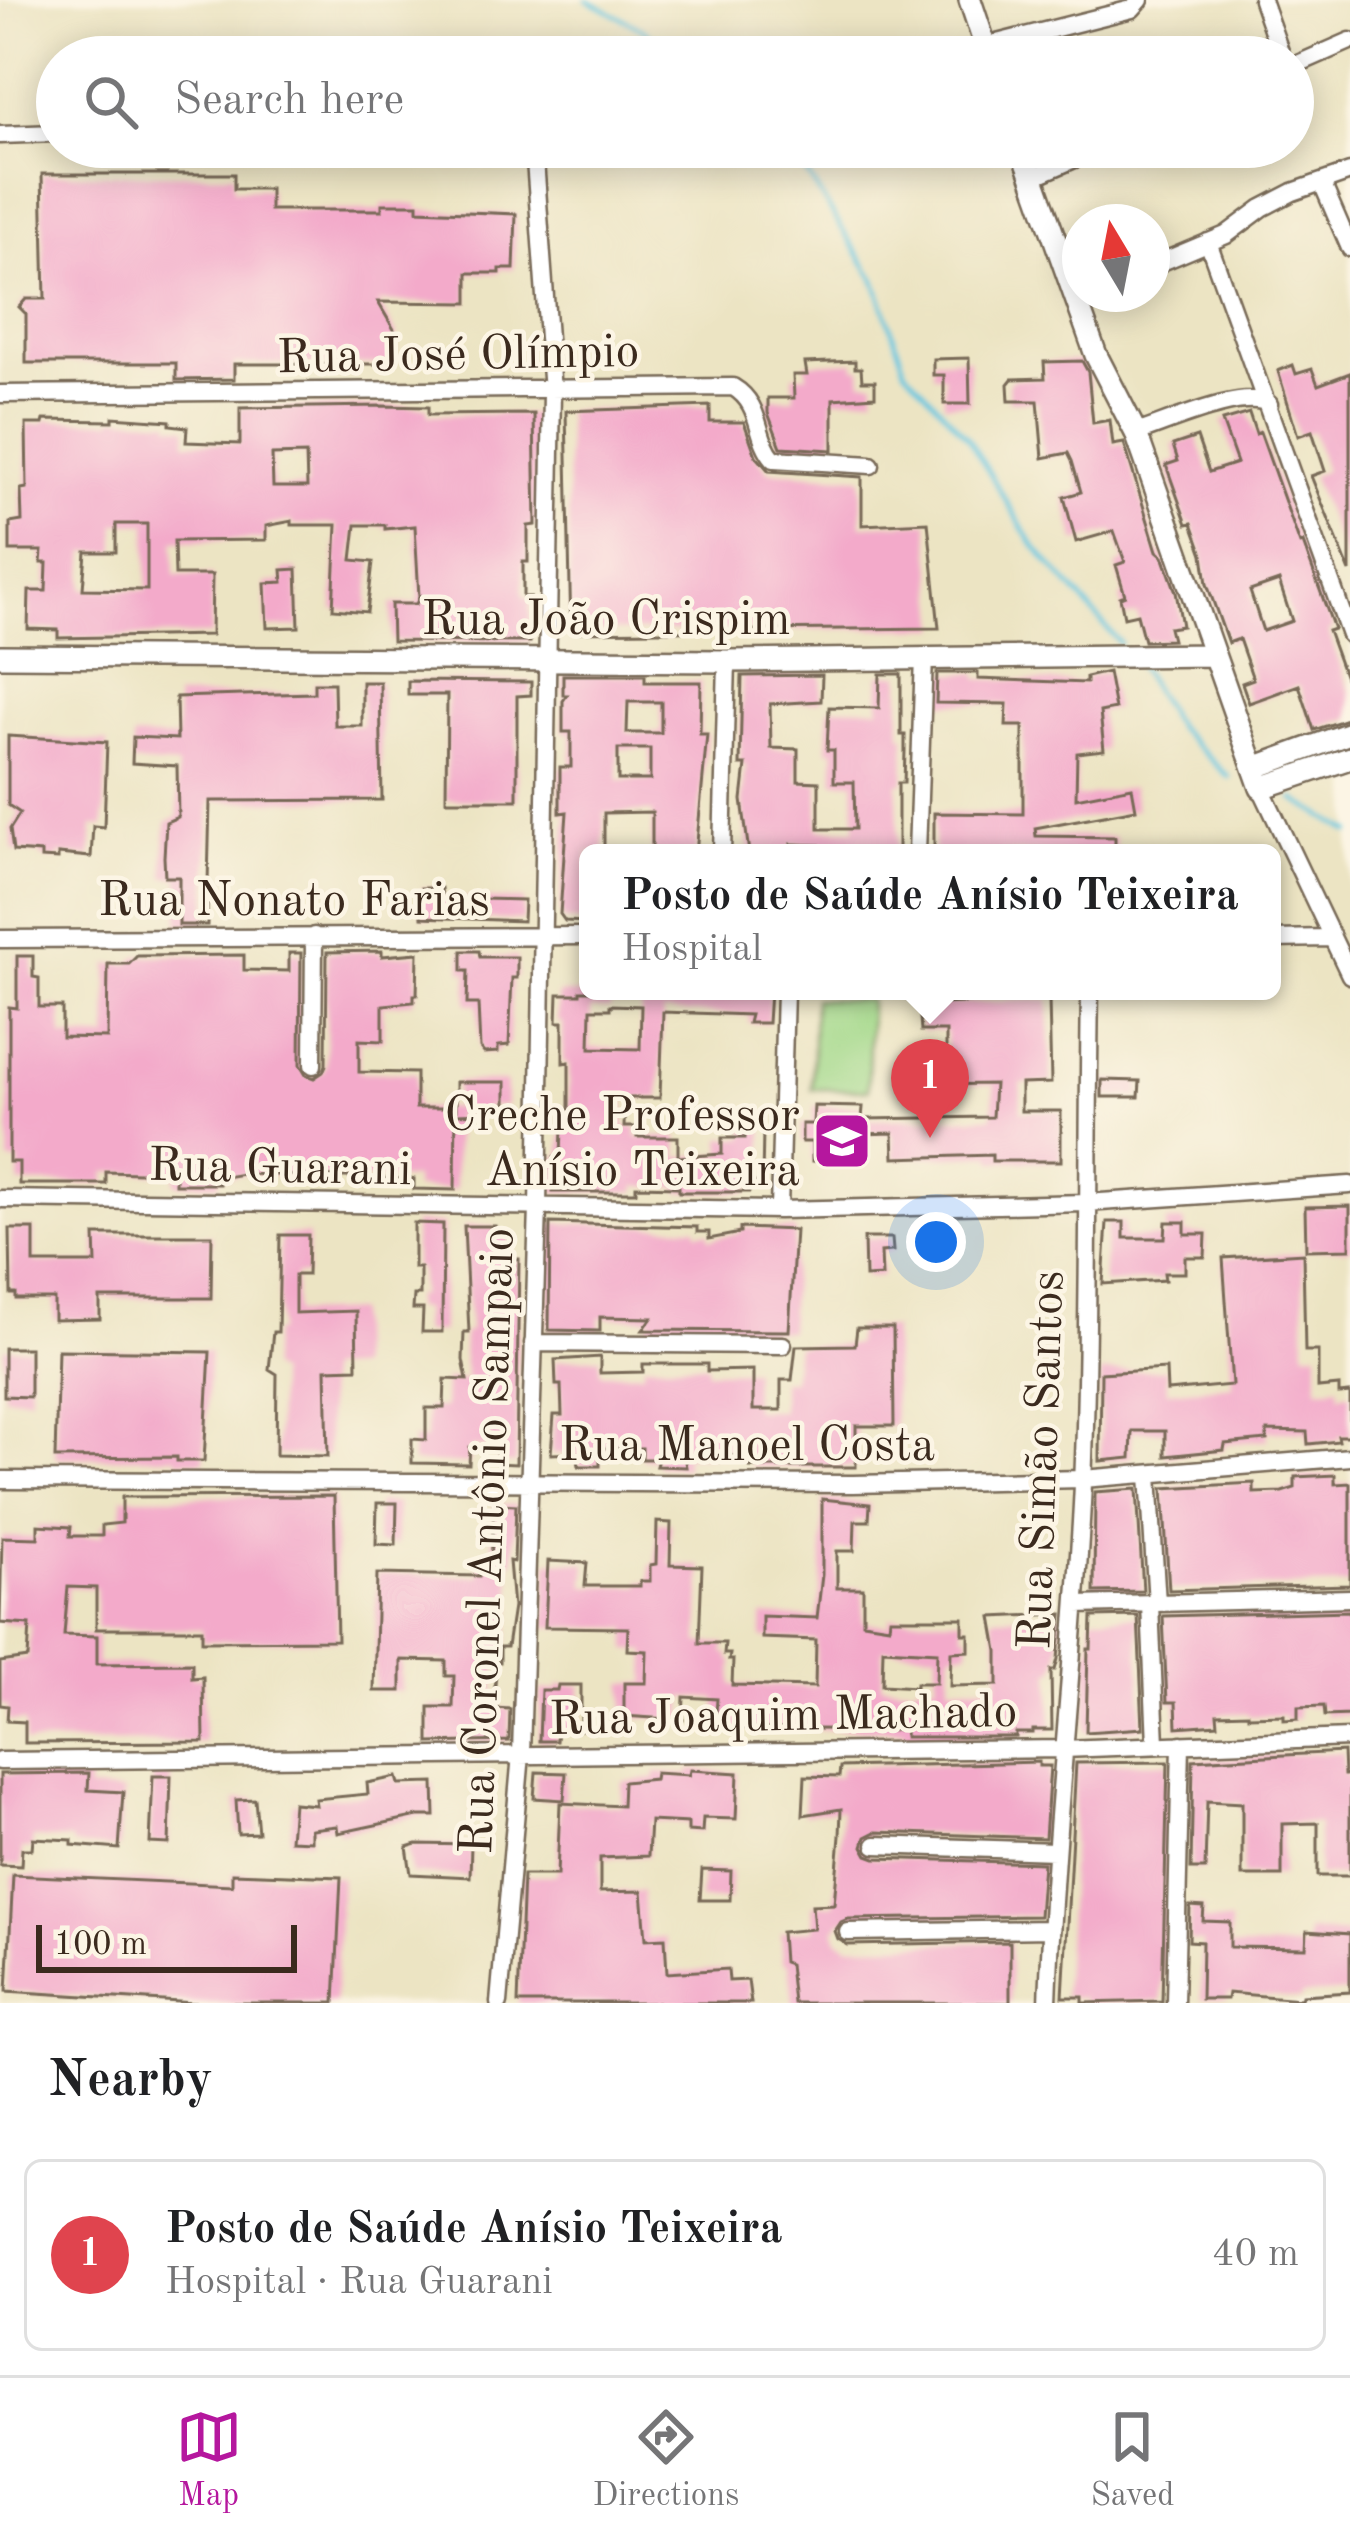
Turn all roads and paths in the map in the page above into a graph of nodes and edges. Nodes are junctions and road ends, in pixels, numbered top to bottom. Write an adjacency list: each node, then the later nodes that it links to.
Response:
1 (970, 0): 4 (street)
2 (1140, 0): 5 (street)
3 (1262, 0): 6 (street)
4 (982, 36)
5 (1041, 36)
6 (1275, 36)
7 (1350, 41): 8 (street)
8 (1314, 57)
9 (36, 134): 10 (street)
10 (0, 135)
11 (536, 168): 22 (street, Rua Coronel Antônio Sampaio)
12 (1030, 168): 15 (street)
13 (1054, 168): 15 (street)
14 (1350, 172): 16 (street)
15 (1033, 177): 19 (street)
16 (1322, 184): 17 (street); 18 (street)
17 (1208, 242): 20 (street); 24 (street)
18 (1350, 245)
19 (1062, 249)
20 (1170, 258)
21 (1085, 312): 25 (street)
22 (552, 392): 23 (street, Rua José Olímpio); 26 (street, Rua José Olímpio); 31 (street, Rua Coronel Antônio Sampaio)
23 (0, 394)
24 (1269, 404): 25 (street); 27 (street)
25 (1136, 433): 29 (street)
26 (871, 465)
27 (1350, 635)
28 (0, 656): 31 (street, Rua João Crispim)
29 (1212, 656): 30 (street, Rua João Crispim); 35 (street)
30 (924, 657): 32 (street, Rua João Crispim); 37 (street)
31 (547, 661): 32 (street, Rua João Crispim); 39 (street, Rua Coronel Antônio Sampaio)
32 (727, 661): 36 (street)
33 (1350, 733): 35 (street)
34 (1350, 758): 35 (street)
35 (1257, 778): 41 (street)
36 (722, 844)
37 (917, 844)
38 (314, 936): 39 (street, Rua Nonato Farias); 42 (street, Rua Nonato Farias); 47 (street)
39 (542, 936): 40 (street, Rua Nonato Farias); 51 (street, Rua Coronel Antônio Sampaio)
40 (579, 936)
41 (1329, 938): 43 (street); 44 (street)
42 (0, 939)
43 (1281, 939)
44 (1350, 975)
45 (785, 1000): 52 (street)
46 (1090, 1000): 50 (street, Rua Simão Santos)
47 (313, 1064)
48 (1350, 1185): 50 (street, Rua Guarani)
49 (0, 1199): 51 (street, Rua Guarani)
50 (1086, 1203): 52 (street, Rua Guarani); 57 (street, Rua Simão Santos)
51 (538, 1208): 52 (street, Rua Guarani); 53 (street, Rua Coronel Antônio Sampaio)
52 (779, 1210)
53 (533, 1343): 54 (street); 59 (street, Rua Coronel Antônio Sampaio)
54 (784, 1345)
55 (1350, 1457): 56 (street, Rua Manoel Costa)
56 (1149, 1475): 57 (street, Rua Manoel Costa); 62 (street)
57 (1083, 1479): 59 (street, Rua Manoel Costa); 61 (street, Rua Simão Santos)
58 (0, 1480): 59 (street, Rua Manoel Costa)
59 (530, 1482): 67 (street, Rua Coronel Antônio Sampaio)
60 (1350, 1598): 62 (street)
61 (1076, 1604): 62 (street); 66 (street, Rua Simão Santos)
62 (1154, 1604): 64 (street)
63 (1350, 1738): 65 (street, Rua Joaquim Machado)
64 (1156, 1744): 65 (street, Rua Joaquim Machado); 66 (street, Rua Joaquim Machado)
65 (1181, 1744): 75 (street)
66 (1063, 1750): 67 (street, Rua Joaquim Machado); 70 (street, Rua Simão Santos)
67 (520, 1754): 68 (street, Rua Joaquim Machado); 73 (street, Rua Coronel Antônio Sampaio)
68 (0, 1761)
69 (876, 1845): 70 (street)
70 (1054, 1851): 71 (street, Rua Simão Santos)
71 (1051, 1929): 72 (street); 74 (street, Rua Simão Santos)
72 (848, 1933)
73 (499, 2003)
74 (1048, 2003)
75 (1175, 2003)

